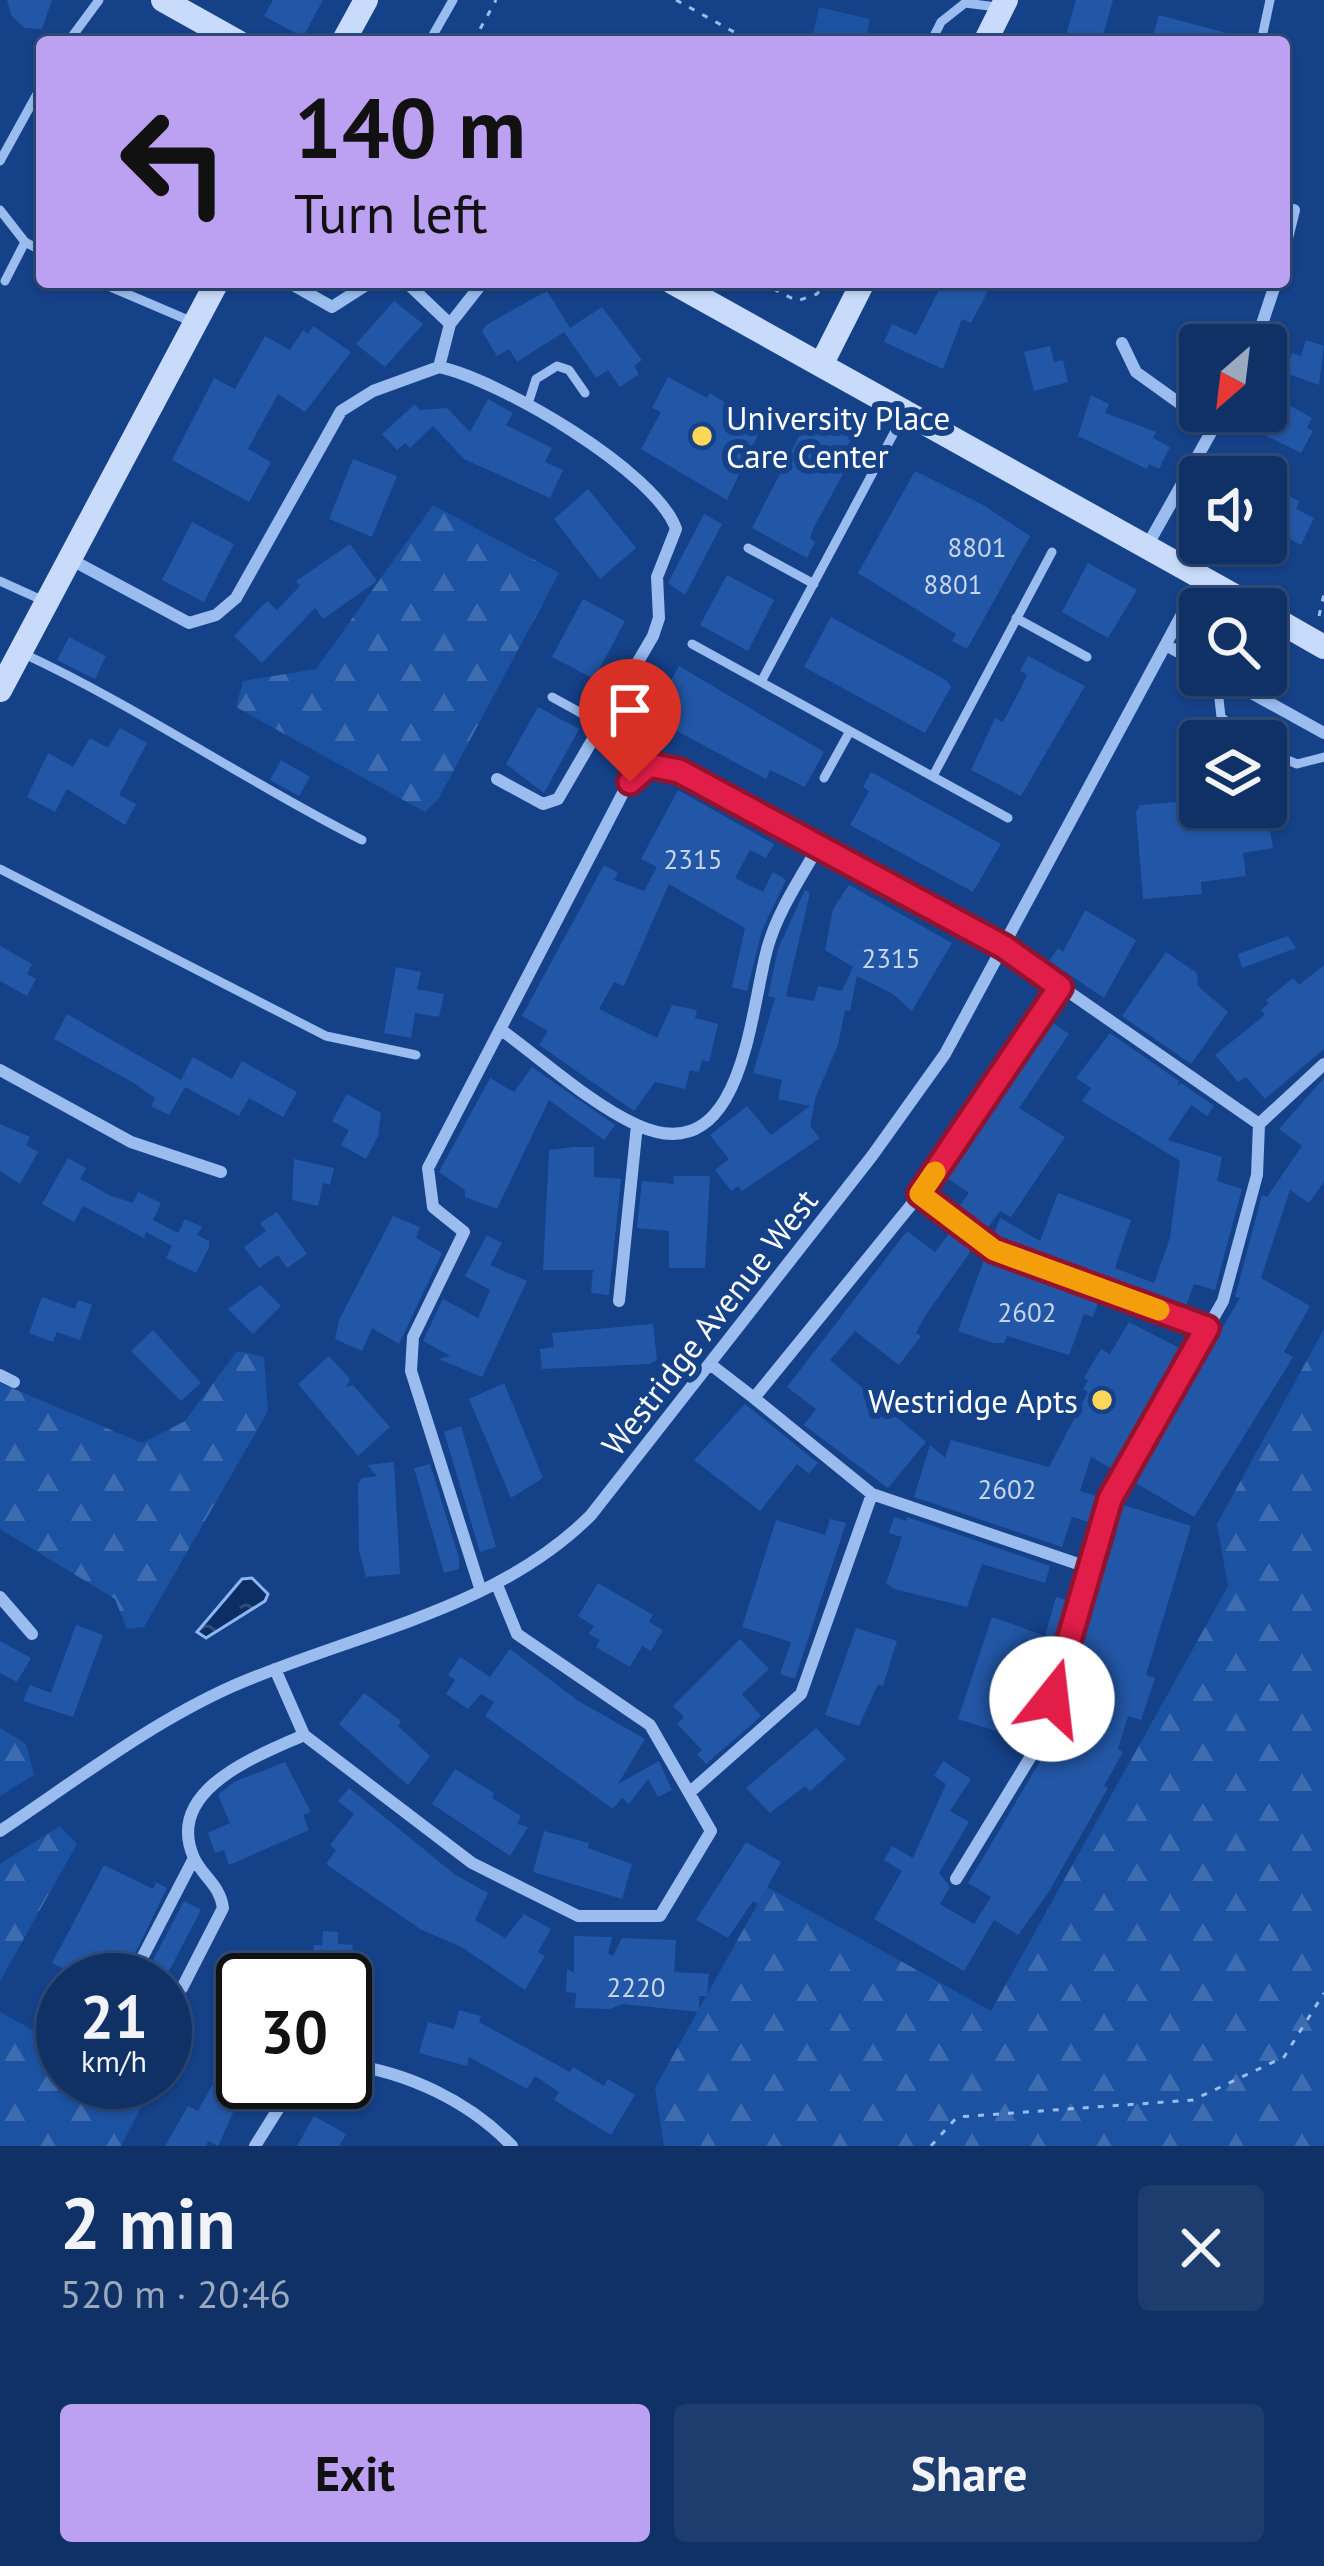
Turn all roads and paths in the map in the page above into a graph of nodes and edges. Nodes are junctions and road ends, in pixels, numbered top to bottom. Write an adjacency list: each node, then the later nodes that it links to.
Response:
1 (99, 0): 9 (lane)
2 (163, 0): 10 (street)
3 (366, 0): 11 (street)
4 (453, 0): 12 (lane)
5 (496, 0): 13 (path)
6 (676, 0): 14 (path)
7 (1270, 0): 17 (lane)
8 (1004, 4): 15 (lane); 16 (street)
9 (72, 36)
10 (227, 36)
11 (346, 36)
12 (432, 36)
13 (476, 36)
14 (741, 36)
15 (934, 36)
16 (988, 36)
17 (1262, 36)
18 (36, 96): 19 (lane)
19 (0, 161)
20 (0, 209): 23 (lane)
21 (1294, 210): 22 (street)
22 (1290, 226)
23 (26, 242): 24 (lane); 25 (lane)
24 (36, 248)
25 (5, 280)
26 (113, 288): 39 (lane)
27 (214, 288): 39 (street)
28 (299, 288): 29 (street)
29 (362, 288)
30 (412, 288): 40 (street)
31 (478, 288): 40 (street)
32 (683, 288): 43 (street)
33 (777, 288): 34 (path)
34 (821, 288)
35 (827, 288): 38 (path)
36 (860, 288): 43 (street)
37 (1274, 288): 41 (street)
38 (830, 292)
39 (195, 323): 53 (street)
40 (450, 324): 44 (street)
41 (1262, 324)
42 (1122, 343): 46 (street)
43 (821, 365): 48 (street)
44 (439, 367): 47 (street); 53 (street)
45 (586, 393): 47 (lane)
46 (1179, 403)
47 (529, 404): 71 (street)
48 (905, 412): 50 (street); 56 (lane)
49 (1212, 432): 50 (street)
50 (1147, 545): 54 (street)
51 (748, 548): 56 (lane)
52 (1052, 552): 59 (lane)
53 (70, 559): 58 (street)
54 (1202, 577): 57 (street); 62 (street, Westridge Avenue West)
55 (0, 580): 58 (lane)
56 (814, 584): 67 (lane)
57 (1221, 588)
58 (47, 602): 64 (street)
59 (1016, 619): 66 (lane); 76 (lane)
60 (1287, 626): 63 (street)
61 (692, 644): 67 (lane)
62 (1166, 645): 65 (street); 83 (street, Westridge Avenue West)
63 (1324, 647)
64 (20, 652): 68 (street); 80 (lane)
65 (1179, 652)
66 (1088, 657)
67 (761, 682): 72 (lane)
68 (0, 690)
69 (1257, 696): 73 (street)
70 (552, 697): 71 (lane)
71 (602, 724): 78 (street)
72 (850, 730): 76 (lane); 77 (lane)
73 (1324, 733)
74 (1324, 757): 75 (lane)
75 (1287, 760)
76 (933, 776): 79 (lane)
77 (824, 778)
78 (497, 779)
79 (1008, 818)
80 (362, 840)
81 (818, 847): 83 (street); 85 (street); 90 (street)
82 (0, 869): 86 (lane)
83 (1004, 947): 84 (street); 95 (street, Westridge Avenue West)
84 (1060, 987): 89 (street); 92 (street)
85 (500, 1029): 90 (street); 102 (street)
86 (416, 1055)
87 (1324, 1064): 89 (street)
88 (0, 1070): 91 (street)
89 (1259, 1124): 94 (street)
90 (637, 1125): 93 (street)
91 (221, 1172)
92 (920, 1194): 94 (street); 98 (street)
93 (619, 1301)
94 (1207, 1328): 100 (street)
95 (710, 1364): 98 (street); 101 (street, Westridge Avenue West)
96 (0, 1375): 97 (street)
97 (14, 1382)
98 (754, 1398): 99 (street)
99 (872, 1495): 100 (street); 107 (street)
100 (1090, 1568): 110 (street)
101 (496, 1585): 102 (street, Westridge Avenue West); 107 (street)
102 (481, 1591): 105 (street, Westridge Avenue West)
103 (0, 1597): 104 (street)
104 (32, 1634)
105 (275, 1669): 106 (street); 108 (street, Westridge Avenue West)
106 (304, 1735): 107 (street); 109 (street)
107 (689, 1793)
108 (0, 1831)
109 (194, 1858): 111 (street); 112 (street)
110 (956, 1879)
111 (145, 1953)
112 (192, 1969)
113 (1324, 1993): 118 (path)
114 (372, 2073): 117 (street)
115 (279, 2109): 116 (street)
116 (255, 2146)
117 (512, 2146)
118 (931, 2146)

